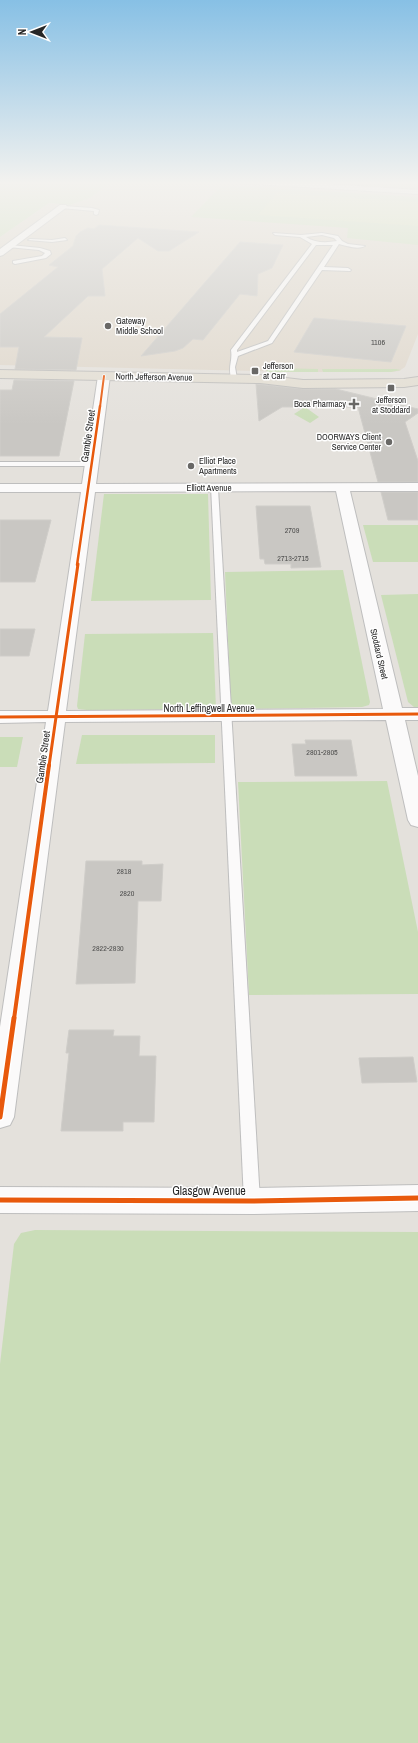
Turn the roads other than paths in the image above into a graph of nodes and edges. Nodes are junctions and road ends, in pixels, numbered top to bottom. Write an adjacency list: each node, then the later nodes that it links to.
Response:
1 (300, 262): 5 (lane)
2 (324, 262): 3 (lane)
3 (320, 268): 4 (lane); 5 (lane)
4 (348, 270)
5 (235, 355): 9 (lane)
6 (0, 374): 7 (main road, North Jefferson Avenue)
7 (104, 376): 9 (main road, North Jefferson Avenue); 13 (street, Gamble Street)
8 (418, 378): 10 (main road, North Jefferson Avenue)
9 (234, 379): 10 (main road, North Jefferson Avenue)
10 (260, 379): 11 (main road, North Jefferson Avenue)
11 (418, 381)
12 (0, 464): 13 (lane)
13 (92, 464): 16 (street, Gamble Street)
14 (418, 487): 18 (street, Elliott Avenue)
15 (0, 488): 16 (street, Elliott Avenue)
16 (89, 488): 17 (street, Elliott Avenue); 23 (street, Gamble Street)
17 (214, 488): 18 (street, Elliott Avenue); 21 (lane)
18 (342, 488): 19 (street, Stoddard Street)
19 (393, 714): 20 (street, North Leffingwell Avenue); 21 (street, North Leffingwell Avenue); 24 (street, Stoddard Street)
20 (418, 714)
21 (225, 716): 23 (street, North Leffingwell Avenue); 28 (lane)
22 (0, 717): 23 (street, North Leffingwell Avenue)
23 (56, 717): 25 (street, Gamble Street)
24 (418, 820)
25 (0, 1117)
26 (418, 1198): 28 (street, Glasgow Avenue)
27 (0, 1200): 28 (street, Glasgow Avenue)
28 (252, 1201)

